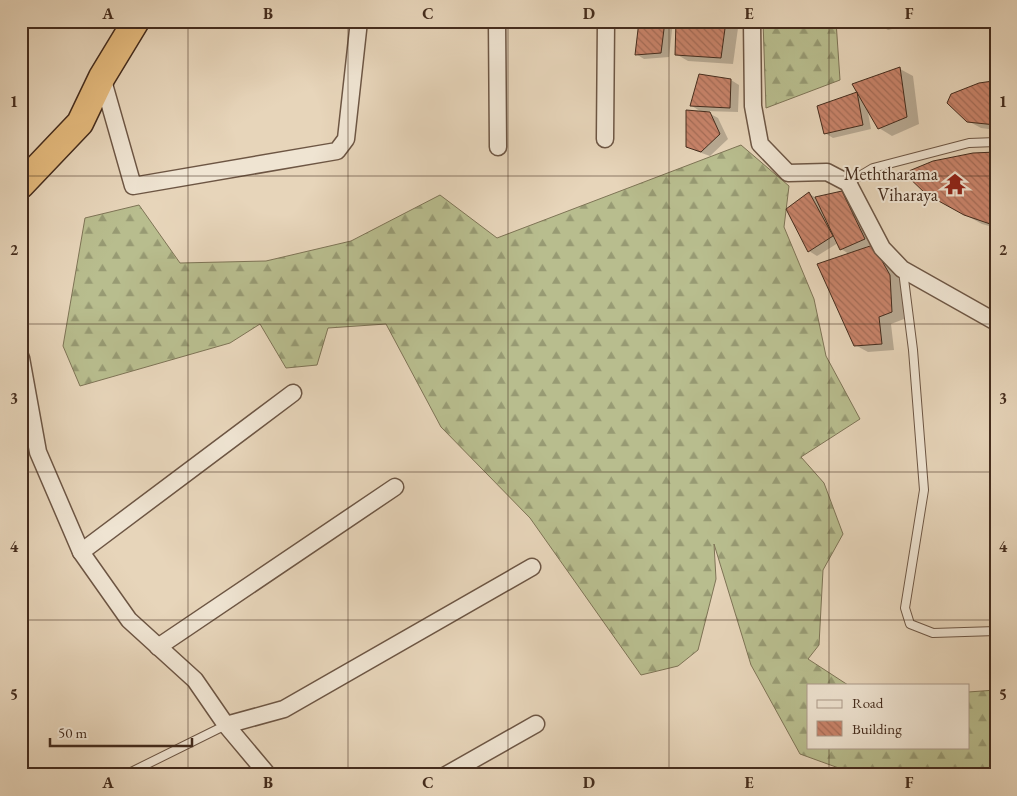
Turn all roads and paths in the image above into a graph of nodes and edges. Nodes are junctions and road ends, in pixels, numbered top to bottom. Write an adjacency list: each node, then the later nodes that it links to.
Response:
1 (136, 21): 6 (highway)
2 (359, 21): 6 (street)
3 (497, 21): 9 (street)
4 (606, 21): 7 (street)
5 (752, 21): 10 (street)
6 (102, 77): 11 (highway)
7 (604, 138)
8 (996, 142): 10 (lane)
9 (498, 147)
10 (848, 183): 12 (street)
11 (21, 185)
12 (902, 269): 13 (street); 19 (lane)
13 (996, 322)
14 (21, 358): 17 (street)
15 (293, 393): 17 (street)
16 (395, 487): 20 (street)
17 (81, 552): 20 (street)
18 (532, 566): 22 (street)
19 (996, 631)
20 (158, 647): 22 (street)
21 (536, 724): 25 (street)
22 (226, 725): 23 (lane); 24 (street)
23 (125, 775)
24 (268, 775)
25 (446, 775)

